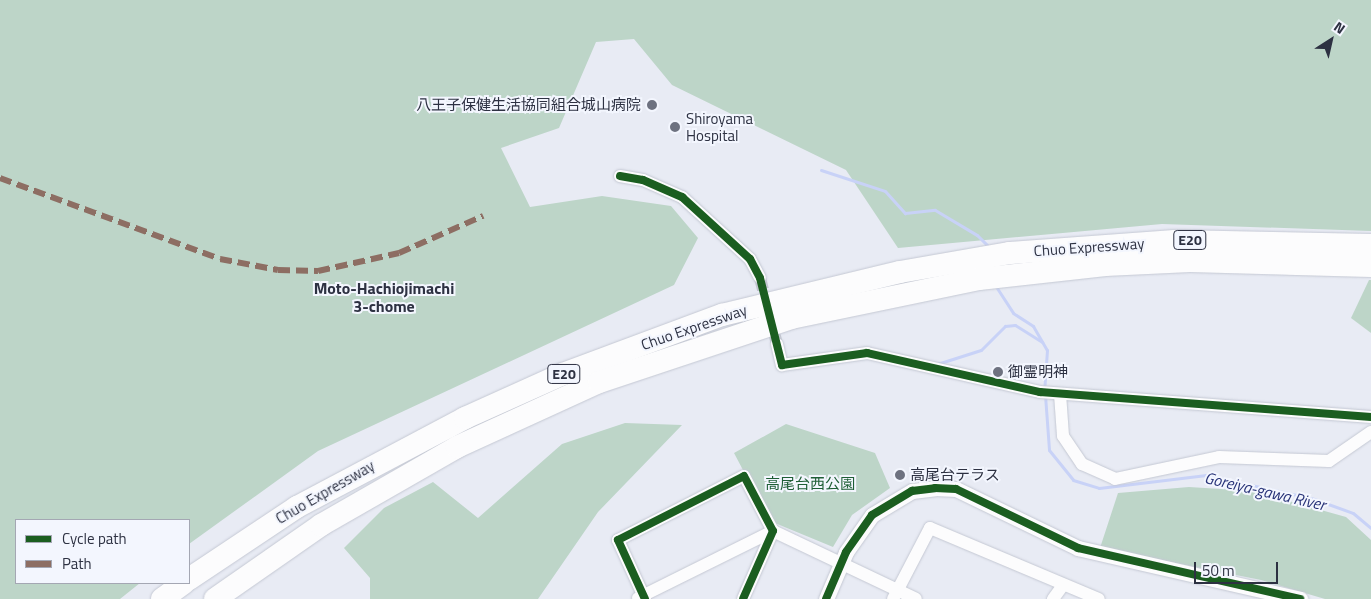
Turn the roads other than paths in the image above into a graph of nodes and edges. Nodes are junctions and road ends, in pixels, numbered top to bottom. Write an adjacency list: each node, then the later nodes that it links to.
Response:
1 (620, 176): 5 (street)
2 (1371, 246): 4 (highway, Chuo Expressway / E20)
3 (1371, 266): 4 (highway, Chuo Expressway / E20)
4 (978, 268): 12 (highway, Chuo Expressway / E20); 18 (highway, Chuo Expressway / E20)
5 (760, 278)
6 (777, 344): 7 (street)
7 (1050, 393): 8 (street); 9 (street)
8 (1371, 416)
9 (1371, 432)
10 (773, 531): 11 (street); 16 (street); 16 (street); 19 (street)
11 (843, 560): 15 (street); 20 (street); 25 (street)
12 (190, 578)
13 (183, 584): 17 (highway)
14 (1063, 585): 15 (street); 23 (street); 24 (street)
15 (899, 587): 21 (street); 22 (street)
16 (642, 598)
17 (162, 599)
18 (215, 599)
19 (744, 599)
20 (826, 599)
21 (893, 599)
22 (916, 599)
23 (1053, 599)
24 (1099, 599)
25 (1300, 599)

